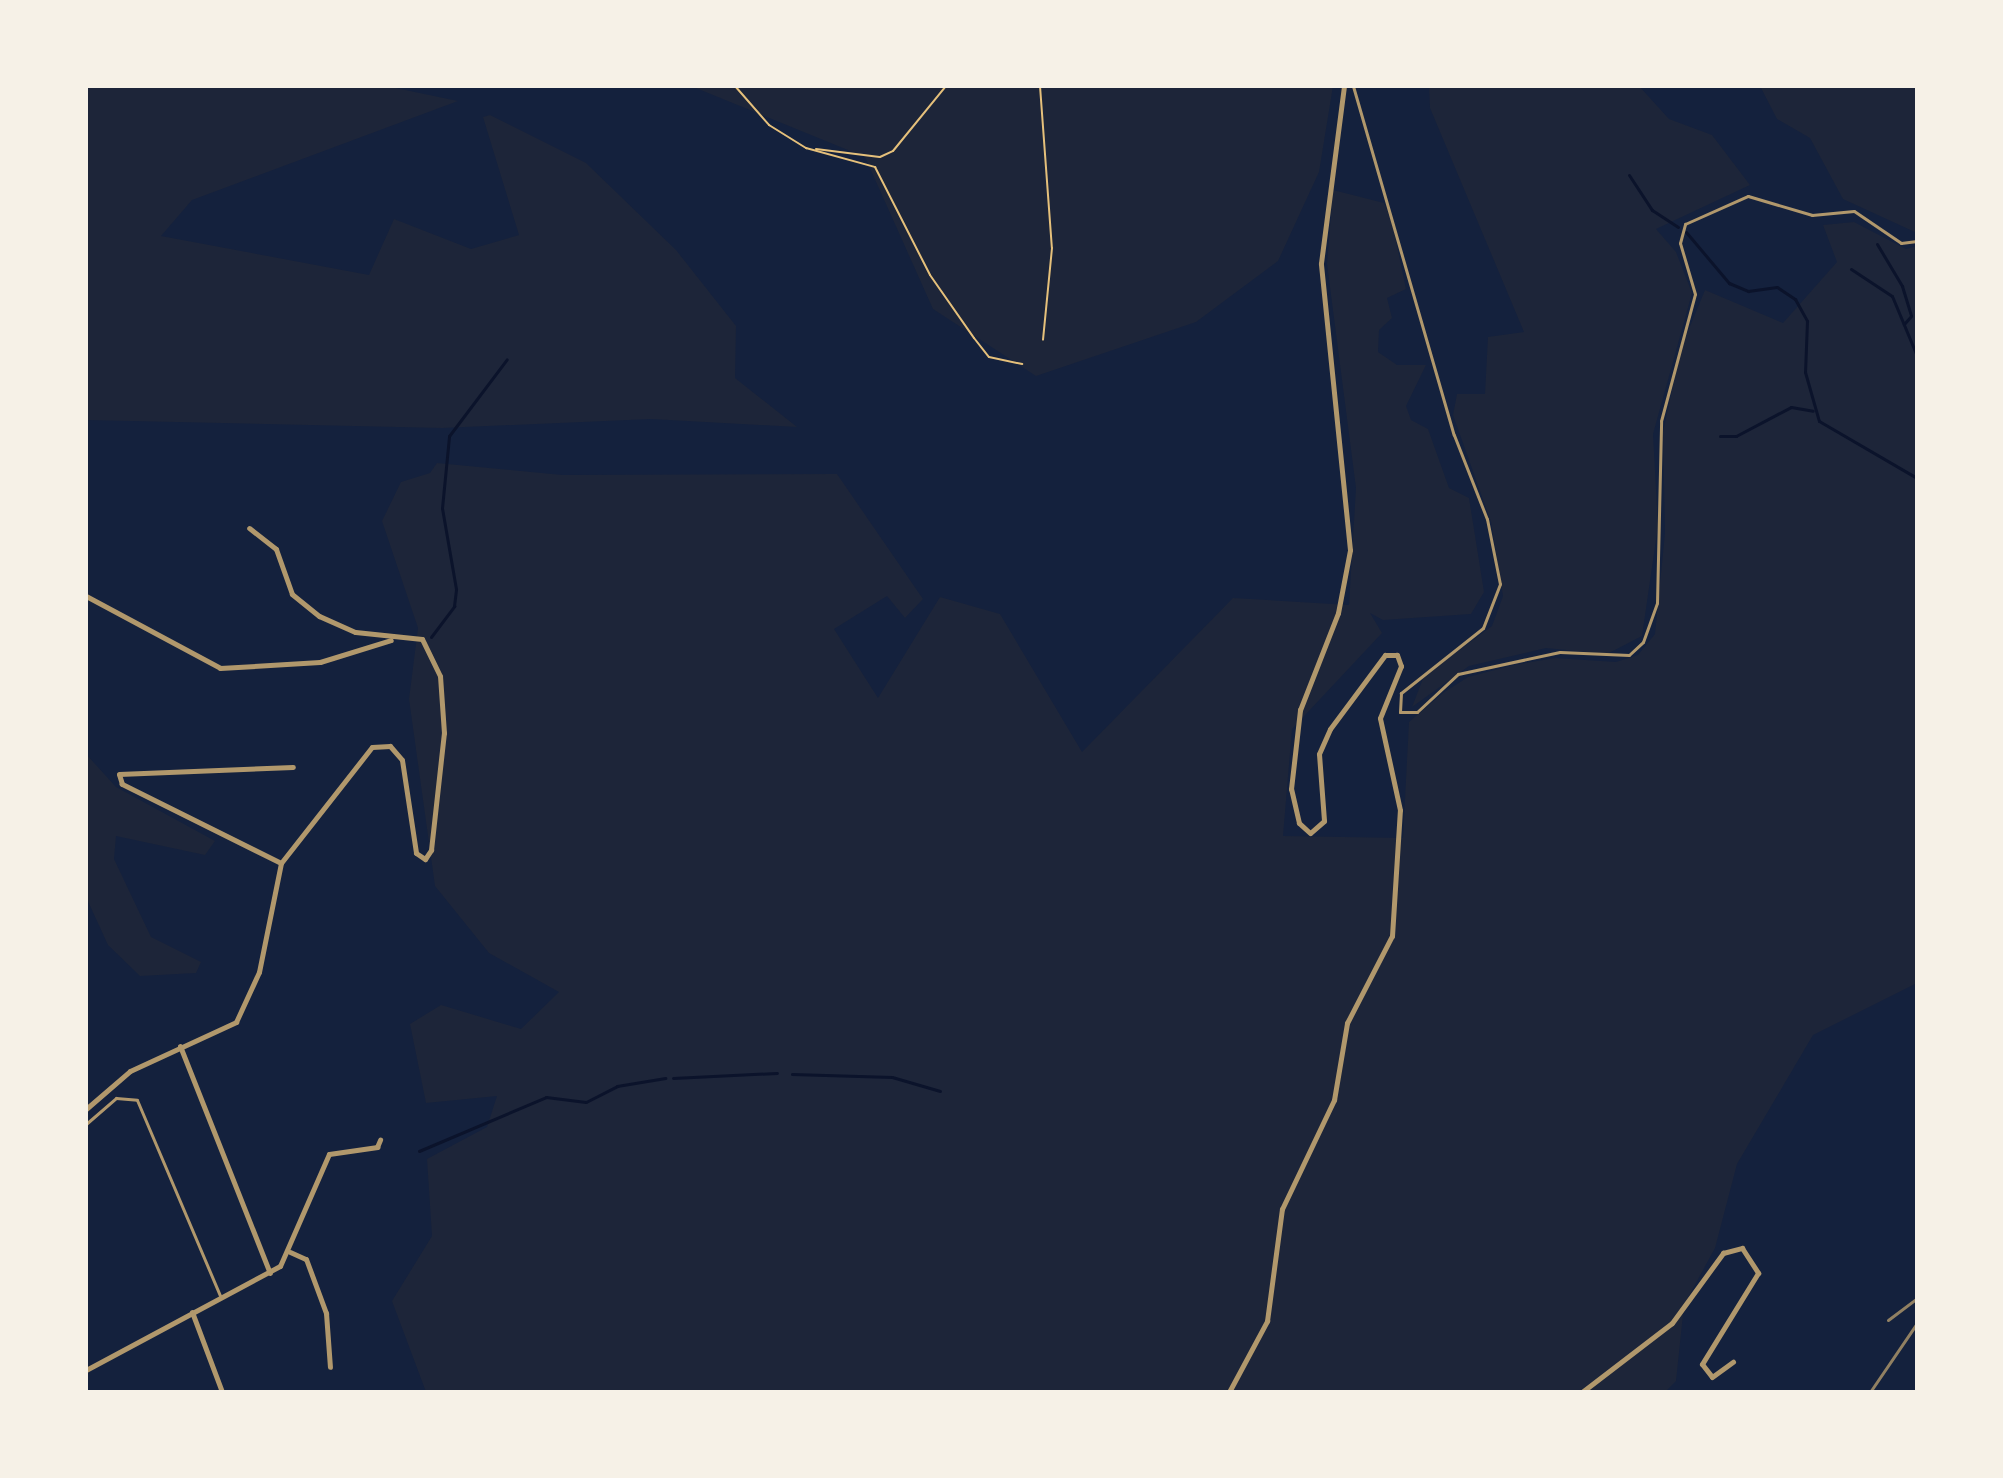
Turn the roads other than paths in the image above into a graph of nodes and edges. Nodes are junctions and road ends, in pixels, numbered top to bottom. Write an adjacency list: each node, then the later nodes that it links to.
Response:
1 (1344, 86): 21 (street)
2 (1353, 86): 3 (lane)
3 (1917, 241)
4 (249, 528): 6 (street)
5 (86, 596): 6 (street)
6 (392, 639): 8 (street)
7 (293, 767): 8 (street)
8 (281, 863): 9 (street)
9 (180, 1046): 10 (street); 14 (street)
10 (86, 1109)
11 (86, 1124): 15 (lane)
12 (380, 1140): 13 (street)
13 (290, 1252): 14 (street); 18 (street)
14 (270, 1273): 15 (street)
15 (221, 1297): 16 (street)
16 (192, 1312): 19 (street); 20 (street)
17 (1733, 1362): 22 (street)
18 (330, 1367)
19 (86, 1370)
20 (222, 1392)
21 (1229, 1392)
22 (1582, 1392)

